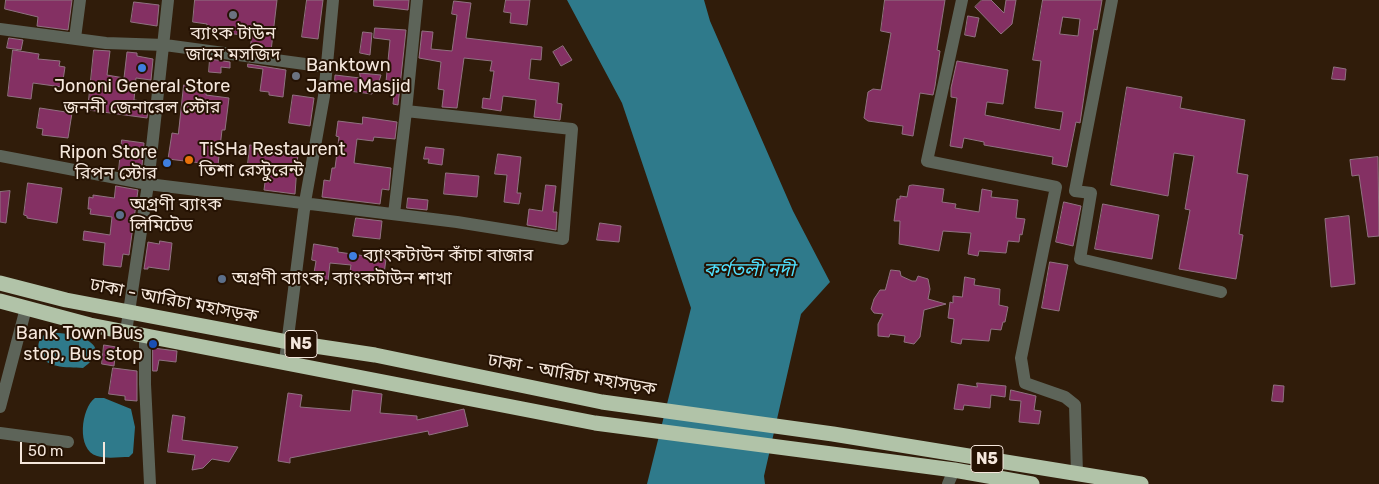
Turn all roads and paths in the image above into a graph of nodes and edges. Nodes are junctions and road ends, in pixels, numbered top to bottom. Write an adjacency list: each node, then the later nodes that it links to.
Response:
1 (80, 0): 8 (street)
2 (168, 0): 9 (street)
3 (333, 0): 10 (street)
4 (418, 0): 11 (street)
5 (962, 0): 14 (street)
6 (1112, 0): 15 (street)
7 (0, 29): 8 (street)
8 (75, 38): 9 (street)
9 (164, 45): 10 (street); 13 (street)
10 (326, 67): 16 (street)
11 (406, 111): 17 (street); 17 (street)
12 (0, 156): 13 (street)
13 (148, 184): 16 (street); 22 (street)
14 (1056, 186): 15 (street); 31 (street)
15 (1075, 191): 19 (street)
16 (305, 202): 17 (street); 25 (street)
17 (394, 214)
18 (0, 282): 22 (highway, ঢাকা - আরিচা মহাসড়ক / N5)
19 (1221, 292)
20 (0, 300): 21 (highway, N5)
21 (26, 308): 23 (highway, N5); 27 (street)
22 (130, 312): 23 (street); 25 (highway, ঢাকা - আরিচা মহাসড়ক / N5)
23 (126, 332): 24 (highway, N5)
24 (145, 336): 26 (highway, N5); 34 (street)
25 (288, 342): 26 (street); 31 (highway, ঢাকা - আরিচা মহাসড়ক / N5)
26 (285, 361): 32 (highway, N5)
27 (5, 364): 28 (street)
28 (0, 403)
29 (0, 433): 30 (street)
30 (68, 442)
31 (1077, 474): 35 (highway, ঢাকা - আরিচা মহাসড়ক / N5)
32 (951, 477): 33 (highway, N5)
33 (1025, 483)
34 (150, 484)
35 (1141, 484)

